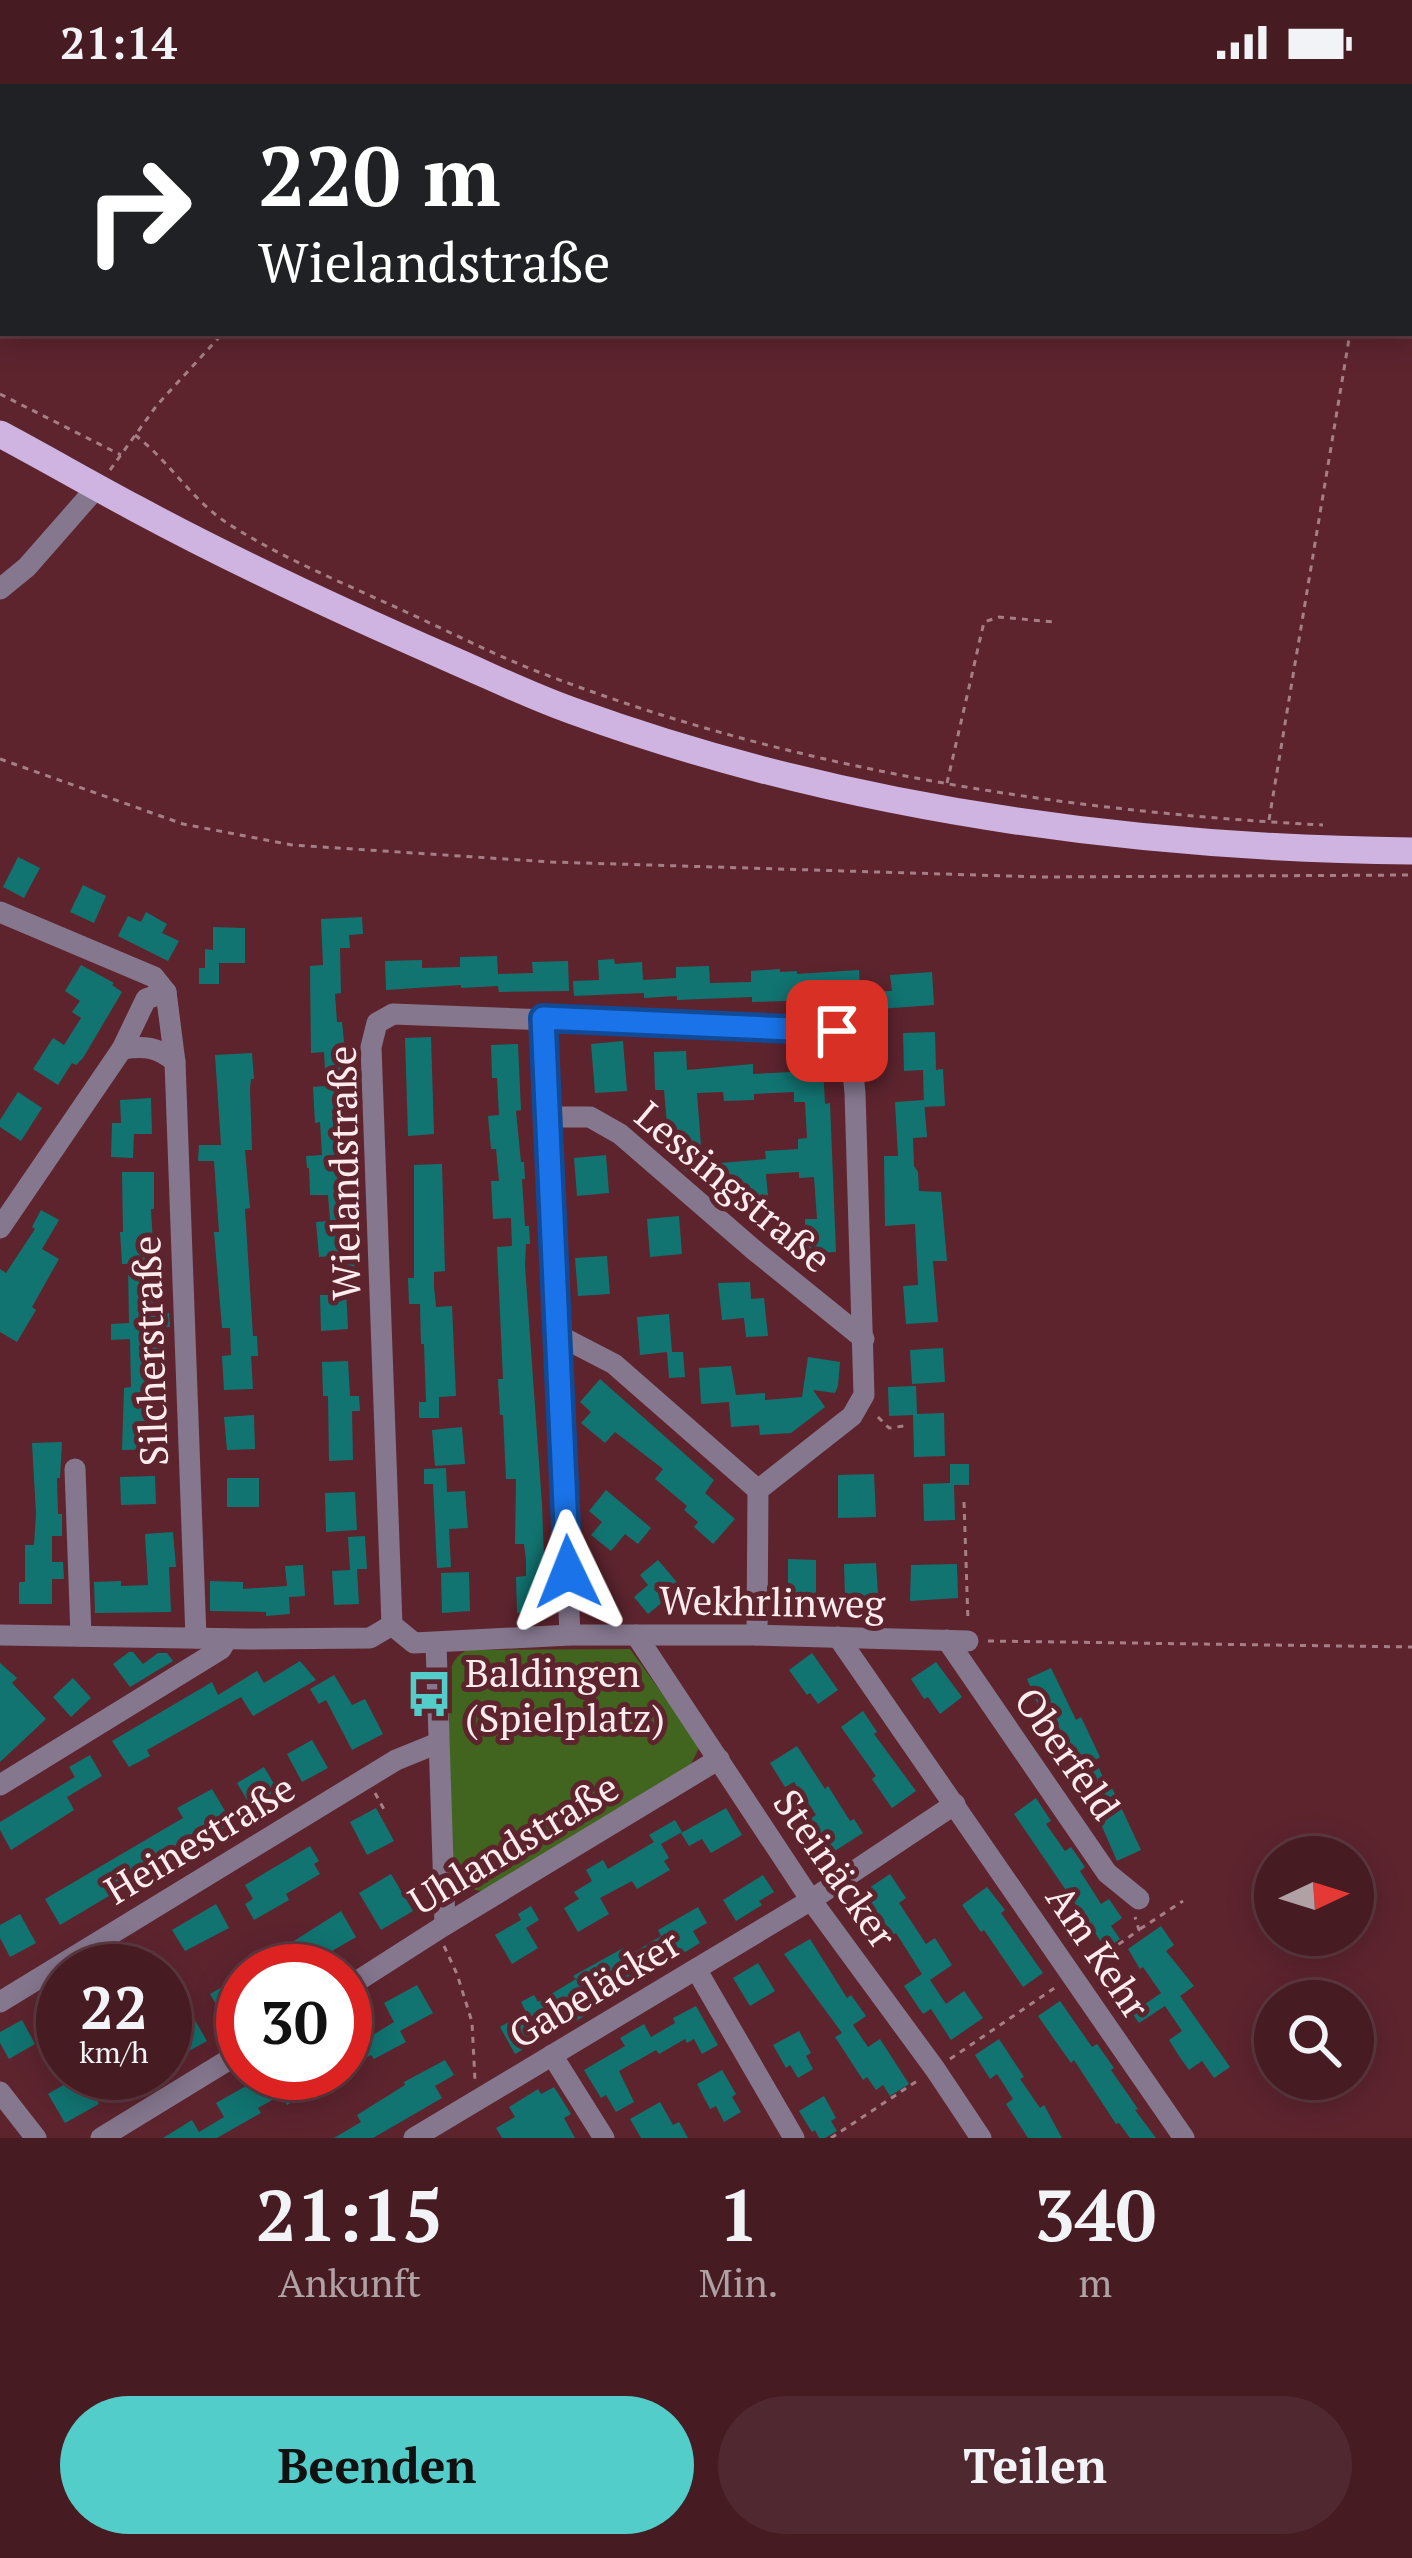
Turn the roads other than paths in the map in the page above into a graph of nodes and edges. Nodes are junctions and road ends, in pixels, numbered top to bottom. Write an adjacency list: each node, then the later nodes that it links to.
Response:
1 (0, 434): 2 (main road)
2 (98, 486): 3 (street); 4 (main road)
3 (0, 589)
4 (1412, 851)
5 (0, 912): 6 (street)
6 (166, 992): 8 (street); 9 (street, Silcherstraße)
7 (543, 1018): 10 (street); 13 (street, Wielandstraße); 16 (street, Wielandstraße)
8 (122, 1049): 9 (street); 11 (street)
9 (175, 1062): 23 (street, Silcherstraße)
10 (548, 1117): 12 (street); 13 (street, Lessingstraße)
11 (0, 1228)
12 (558, 1335): 15 (street); 18 (street)
13 (864, 1339): 15 (street)
14 (75, 1468): 21 (street)
15 (758, 1490): 20 (street)
16 (392, 1625): 24 (street); 26 (street, Wekhrlinweg)
17 (0, 1635): 21 (street)
18 (570, 1635): 19 (street, Wekhrlinweg); 26 (street, Wekhrlinweg)
19 (636, 1635): 20 (street, Wekhrlinweg); 28 (street, Steinäcker)
20 (757, 1635): 22 (street, Wekhrlinweg)
21 (81, 1636): 23 (street)
22 (838, 1636): 25 (street, Wekhrlinweg); 30 (street, Am Kehr)
23 (196, 1638): 24 (street)
24 (227, 1639): 29 (street)
25 (958, 1640): 31 (street, Oberfeld)
26 (436, 1643): 27 (street)
27 (438, 1743): 33 (street); 36 (street, Heinestraße)
28 (719, 1760): 32 (street, Steinäcker); 33 (street, Uhlandstraße)
29 (0, 1785)
30 (955, 1804): 32 (street); 46 (street, Am Kehr)
31 (1139, 1899)
32 (811, 1900): 34 (street, Gabeläcker); 45 (street, Steinäcker)
33 (445, 1925): 35 (street, Uhlandstraße)
34 (696, 1970): 37 (street, Gabeläcker); 44 (street)
35 (372, 1972)
36 (0, 2002)
37 (552, 2054): 40 (street, Gabeläcker); 43 (street)
38 (216, 2068): 42 (street)
39 (0, 2092): 41 (street)
40 (420, 2136)
41 (37, 2138)
42 (101, 2138)
43 (604, 2138)
44 (794, 2138)
45 (981, 2138)
46 (1184, 2138)

